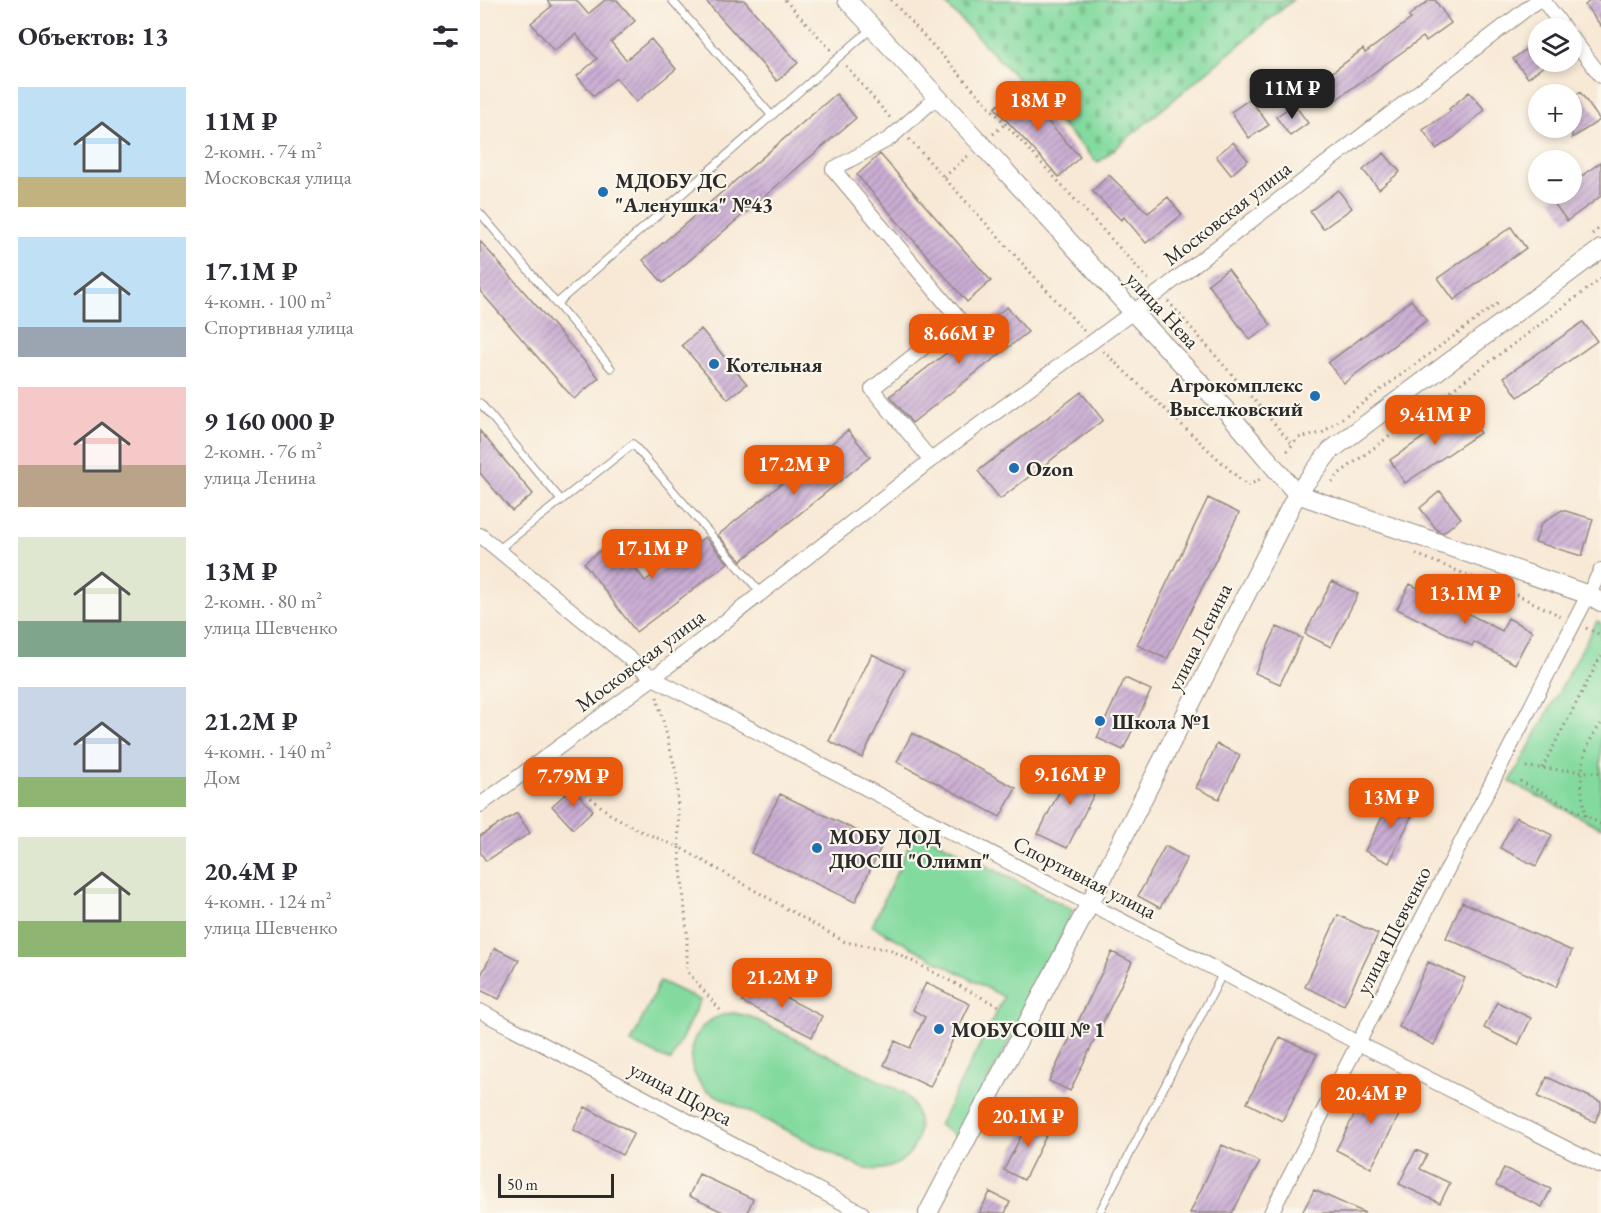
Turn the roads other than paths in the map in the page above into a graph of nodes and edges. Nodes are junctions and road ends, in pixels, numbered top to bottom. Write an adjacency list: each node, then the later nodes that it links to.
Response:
1 (672, 0): 10 (lane)
2 (847, 0): 6 (main road, улица Нева)
3 (1538, 0): 14 (street, Московская улица)
4 (1543, 0): 5 (street)
5 (1556, 18)
6 (873, 27): 9 (main road, улица Нева); 10 (lane)
7 (1582, 51): 8 (street)
8 (1601, 76)
9 (937, 97): 14 (main road, улица Нева); 17 (street)
10 (772, 116): 13 (lane)
11 (480, 213): 13 (lane)
12 (1596, 242): 18 (main road, улица Ленина)
13 (556, 304): 15 (lane)
14 (1133, 312): 17 (street, Московская улица); 18 (main road, улица Нева)
15 (611, 368)
16 (480, 403): 19 (lane)
17 (931, 460): 23 (street, Московская улица)
18 (1297, 495): 24 (main road); 27 (main road, улица Ленина)
19 (561, 500): 21 (lane); 23 (lane)
20 (480, 535): 21 (street, Спортивная улица)
21 (499, 549): 25 (street, Спортивная улица)
22 (1601, 570): 24 (street, улица Шевченко)
23 (762, 593): 25 (street, Московская улица)
24 (1595, 599): 30 (street, улица Шевченко)
25 (653, 678): 26 (street, Московская улица); 27 (street, Спортивная улица)
26 (480, 805)
27 (1090, 903): 28 (street, Спортивная улица); 33 (main road, улица Ленина)
28 (1223, 972): 30 (street, Спортивная улица); 34 (lane)
29 (480, 1011): 32 (street, улица Щорса)
30 (1358, 1043): 31 (street, Спортивная улица); 35 (street, улица Шевченко)
31 (1601, 1166)
32 (862, 1213)
33 (928, 1213)
34 (1099, 1213)
35 (1271, 1213)

